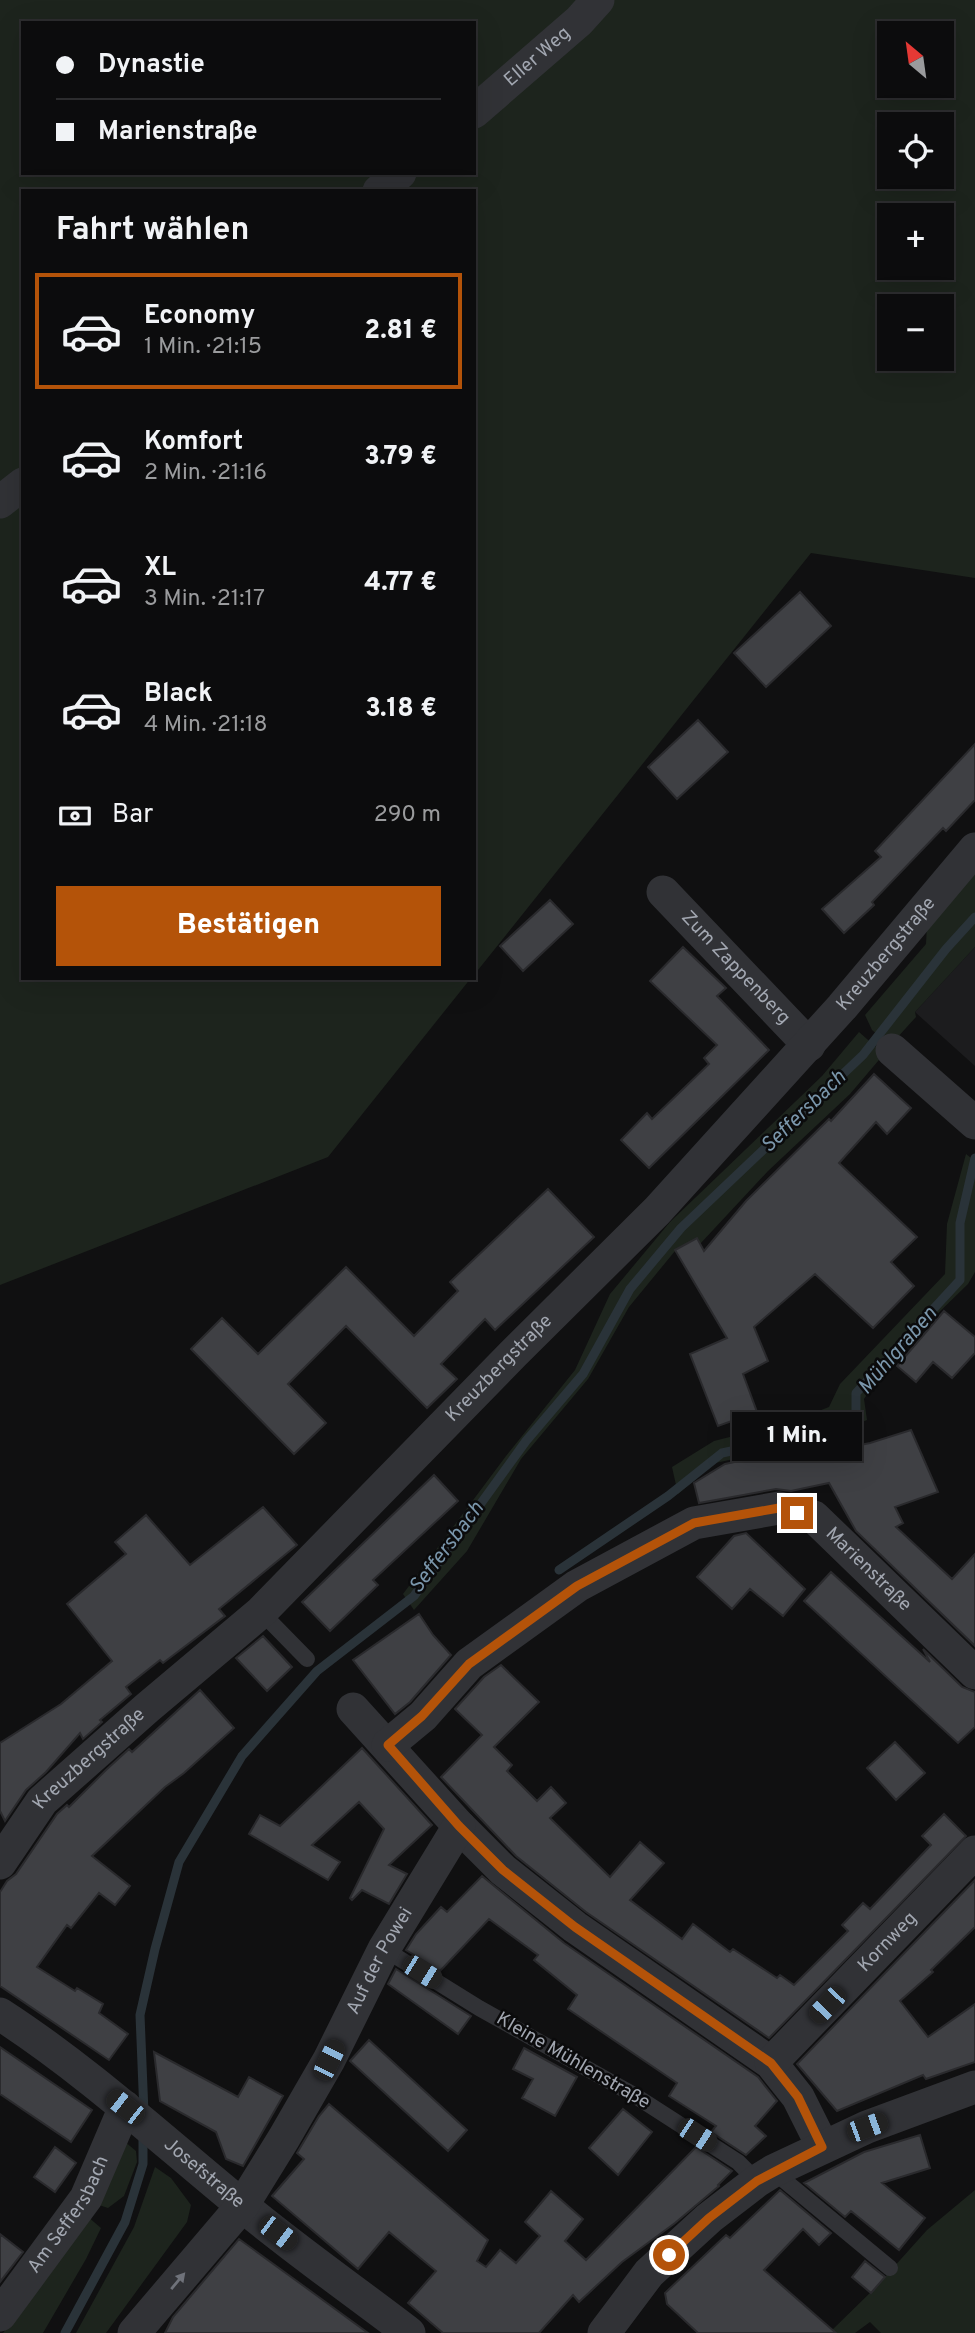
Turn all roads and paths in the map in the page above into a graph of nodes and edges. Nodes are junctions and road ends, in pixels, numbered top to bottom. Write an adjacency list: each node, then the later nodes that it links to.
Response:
1 (598, 0): 2 (street, Eller Weg)
2 (476, 110)
3 (398, 175): 4 (street)
4 (381, 189)
5 (21, 486): 6 (street)
6 (0, 502)
7 (975, 849): 9 (street, Kreuzbergstraße)
8 (663, 892): 9 (street, Zum Zappenberg)
9 (809, 1045): 12 (street, Kreuzbergstraße)
10 (892, 1050): 11 (street)
11 (971, 1119)
12 (261, 1612): 13 (lane); 19 (street, Kreuzbergstraße)
13 (307, 1660)
14 (975, 1673): 16 (street, Marienstraße)
15 (354, 1709): 16 (street)
16 (388, 1745): 17 (street)
17 (459, 1826): 20 (street, Auf der Powei); 22 (street)
18 (975, 1852): 22 (street, Kornweg)
19 (0, 1863)
20 (384, 1949): 26 (lane, Kleine Mühlenstraße); 27 (street, Auf der Powei)
21 (0, 2014): 24 (street, Josefstraße)
22 (771, 2063): 25 (street)
23 (975, 2087): 25 (street)
24 (131, 2113): 27 (street, Josefstraße); 29 (street, Am Seffersbach)
25 (822, 2147): 26 (street)
26 (765, 2176): 28 (lane, Kleine Mühlenstraße); 32 (street)
27 (242, 2206): 30 (street, Auf der Powei, one-way to 27); 31 (street, Josefstraße)
28 (890, 2269)
29 (0, 2315)
30 (134, 2333)
31 (409, 2333)
32 (604, 2333)

